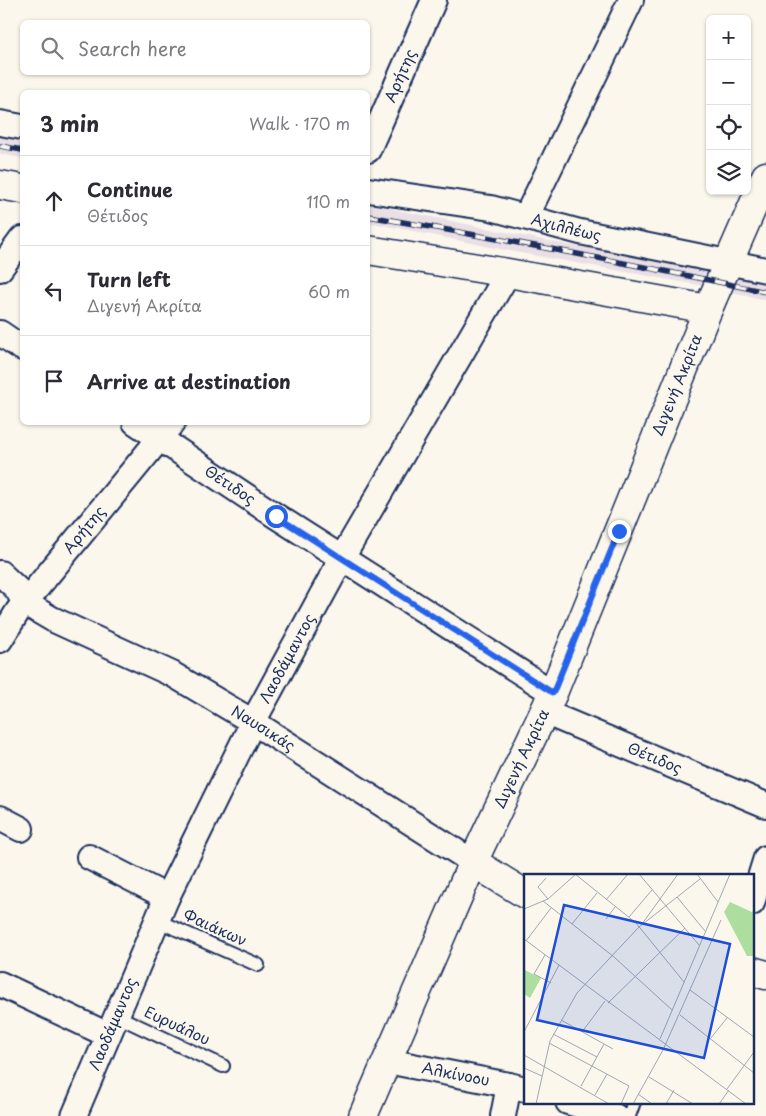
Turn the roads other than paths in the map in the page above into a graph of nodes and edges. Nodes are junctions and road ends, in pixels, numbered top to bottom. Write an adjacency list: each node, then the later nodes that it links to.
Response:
1 (434, 0): 5 (street, Αρήτης)
2 (631, 0): 10 (street)
3 (0, 123): 4 (street)
4 (20, 127)
5 (370, 145)
6 (766, 176): 13 (street, Διγενή Ακρίτα)
7 (0, 185): 8 (street)
8 (20, 189)
9 (370, 190): 10 (street, Αχιλλέως)
10 (526, 217): 13 (street, Αχιλλέως)
11 (20, 242): 14 (street)
12 (370, 250): 16 (street)
13 (729, 262): 15 (street, Αχιλλέως); 17 (street, Διγενή Ακρίτα)
14 (0, 269)
15 (766, 270)
16 (508, 273): 17 (street); 22 (street, Λαοδάμαντος)
17 (708, 309): 27 (street, Διγενή Ακρίτα)
18 (0, 333): 19 (street)
19 (20, 347)
20 (146, 425): 21 (street, Θέτιδος)
21 (166, 431): 22 (street, Θέτιδος); 25 (street, Αρήτης)
22 (342, 558): 27 (street, Θέτιδος); 28 (street, Λαοδάμαντος)
23 (0, 574): 25 (street, Ναυσικάς)
24 (0, 592): 25 (street)
25 (25, 603): 26 (street, Αρήτης); 28 (street, Ναυσικάς)
26 (0, 640)
27 (548, 702): 29 (street, Θέτιδος); 34 (street, Διγενή Ακρίτα)
28 (253, 722): 34 (street, Ναυσικάς); 36 (street, Λαοδάμαντος)
29 (766, 805)
30 (0, 818): 31 (street)
31 (21, 829)
32 (89, 857): 36 (street)
33 (766, 858): 37 (street)
34 (474, 862): 35 (street, Ναυσικάς); 42 (street, Διγενή Ακρίτα)
35 (524, 893)
36 (168, 897): 38 (street, Λαοδάμαντος)
37 (754, 897)
38 (158, 921): 39 (lane, Φαιάκων); 41 (street, Λαοδάμαντος)
39 (258, 965)
40 (0, 984): 41 (street)
41 (112, 1026): 43 (lane, Ευρυάλου); 46 (street, Λαοδάμαντος)
42 (387, 1061): 44 (street, Αλκίνοου); 47 (street, Διγενή Ακρίτα)
43 (223, 1066)
44 (517, 1087): 48 (street)
45 (575, 1104): 49 (street)
46 (74, 1116)
47 (363, 1116)
48 (503, 1116)
49 (615, 1116)

